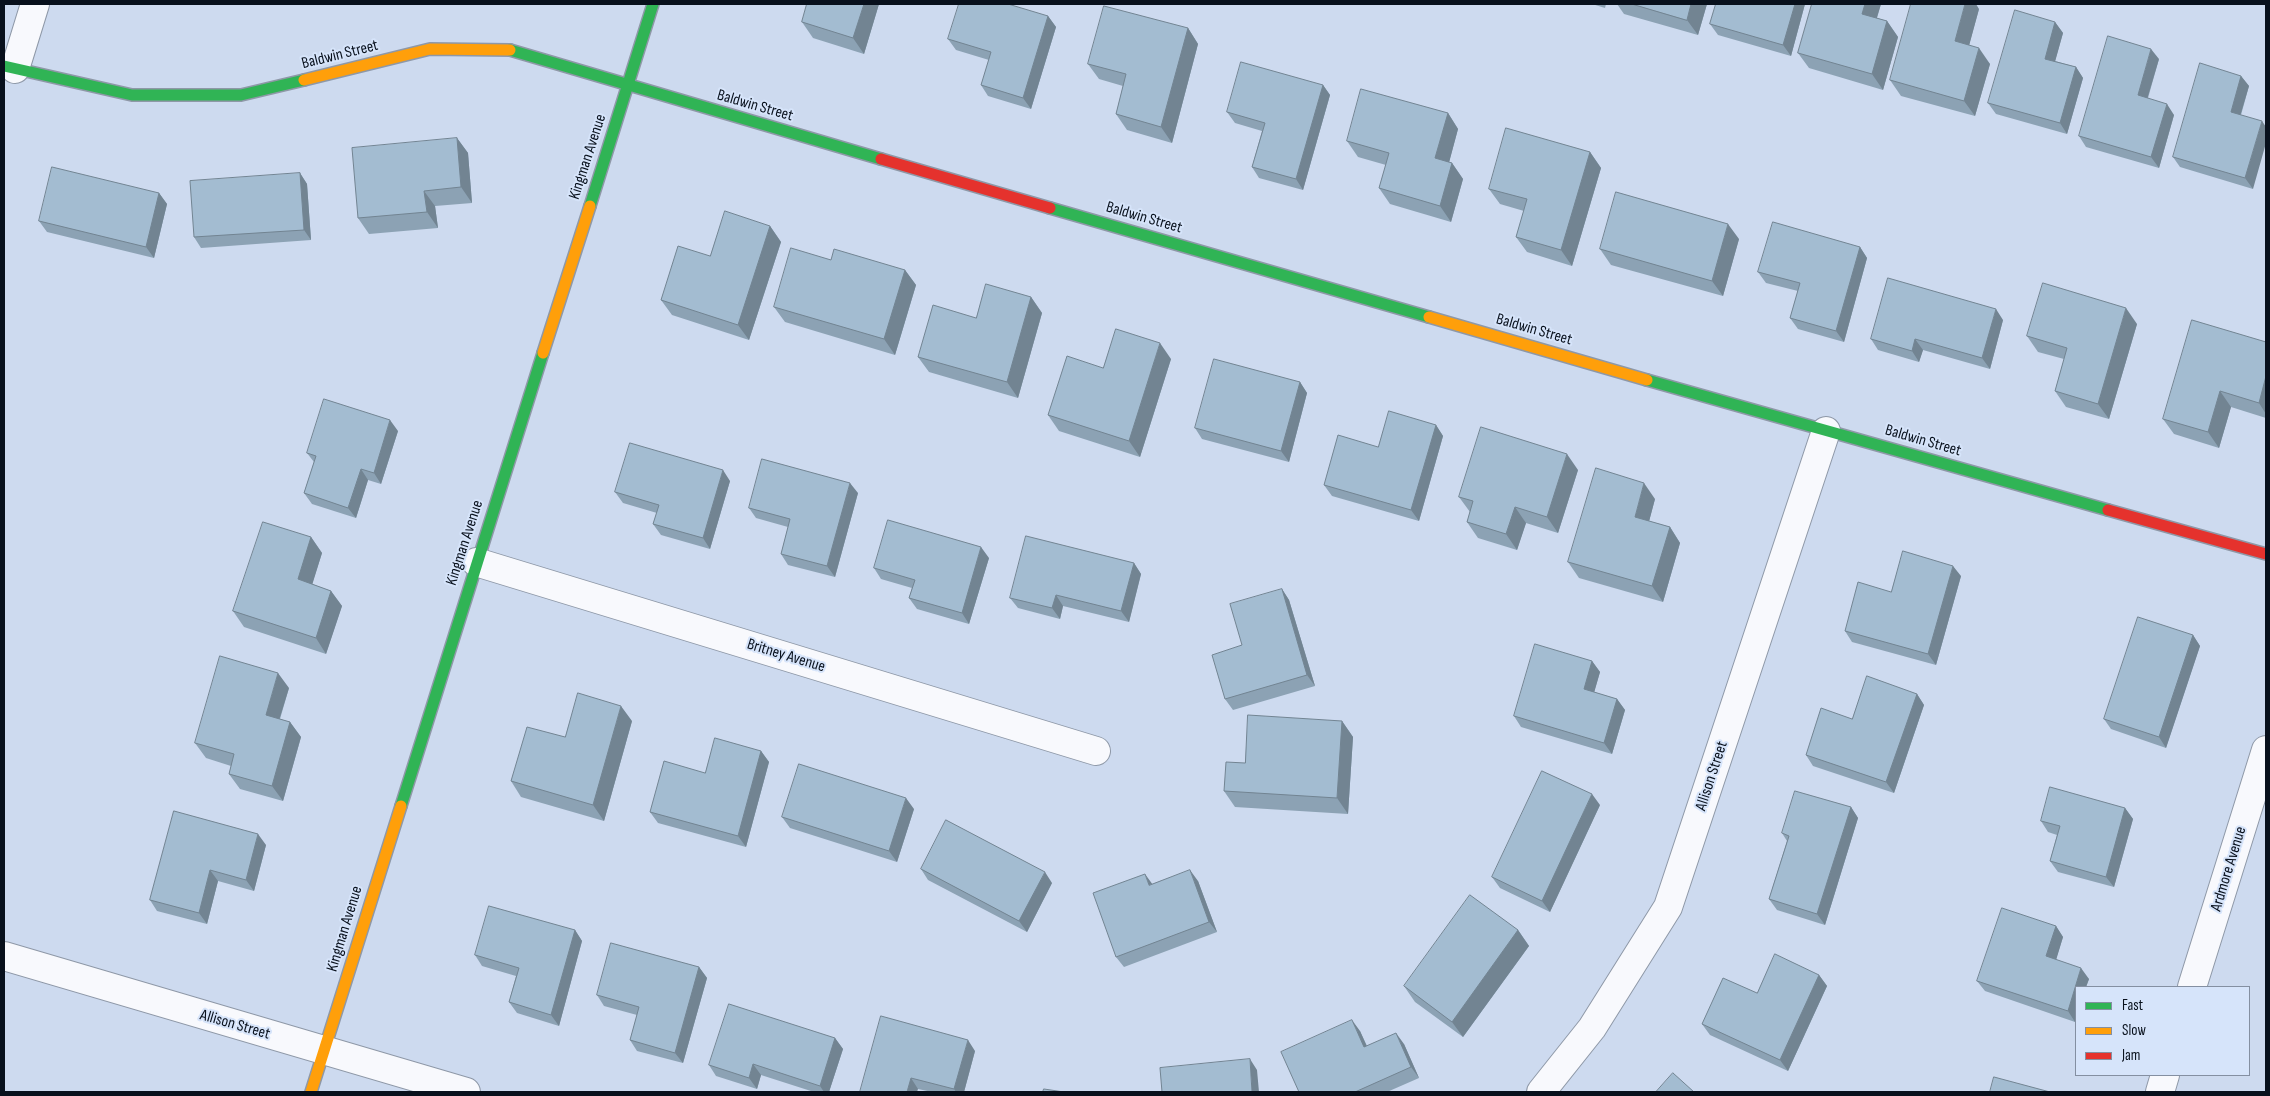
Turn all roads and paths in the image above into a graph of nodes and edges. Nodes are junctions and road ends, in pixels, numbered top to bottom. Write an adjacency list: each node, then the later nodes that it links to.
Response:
1 (35, 4): 3 (street)
2 (653, 4): 4 (street, Kingman Avenue)
3 (9, 67): 4 (street, Baldwin Street)
4 (628, 86): 5 (street, Baldwin Street); 7 (street, Kingman Avenue)
5 (1826, 431): 6 (street, Baldwin Street); 16 (street, Allison Street)
6 (2266, 554)
7 (476, 562): 9 (street, Britney Avenue); 12 (street, Kingman Avenue)
8 (2266, 750): 11 (street, Ardmore Avenue)
9 (1096, 751)
10 (4, 956): 12 (street, Allison Street)
11 (2192, 986)
12 (324, 1050): 14 (street, Kingman Avenue); 15 (street, Allison Street)
13 (2165, 1076): 17 (street)
14 (311, 1092)
15 (466, 1092)
16 (1541, 1092)
17 (2160, 1092)

